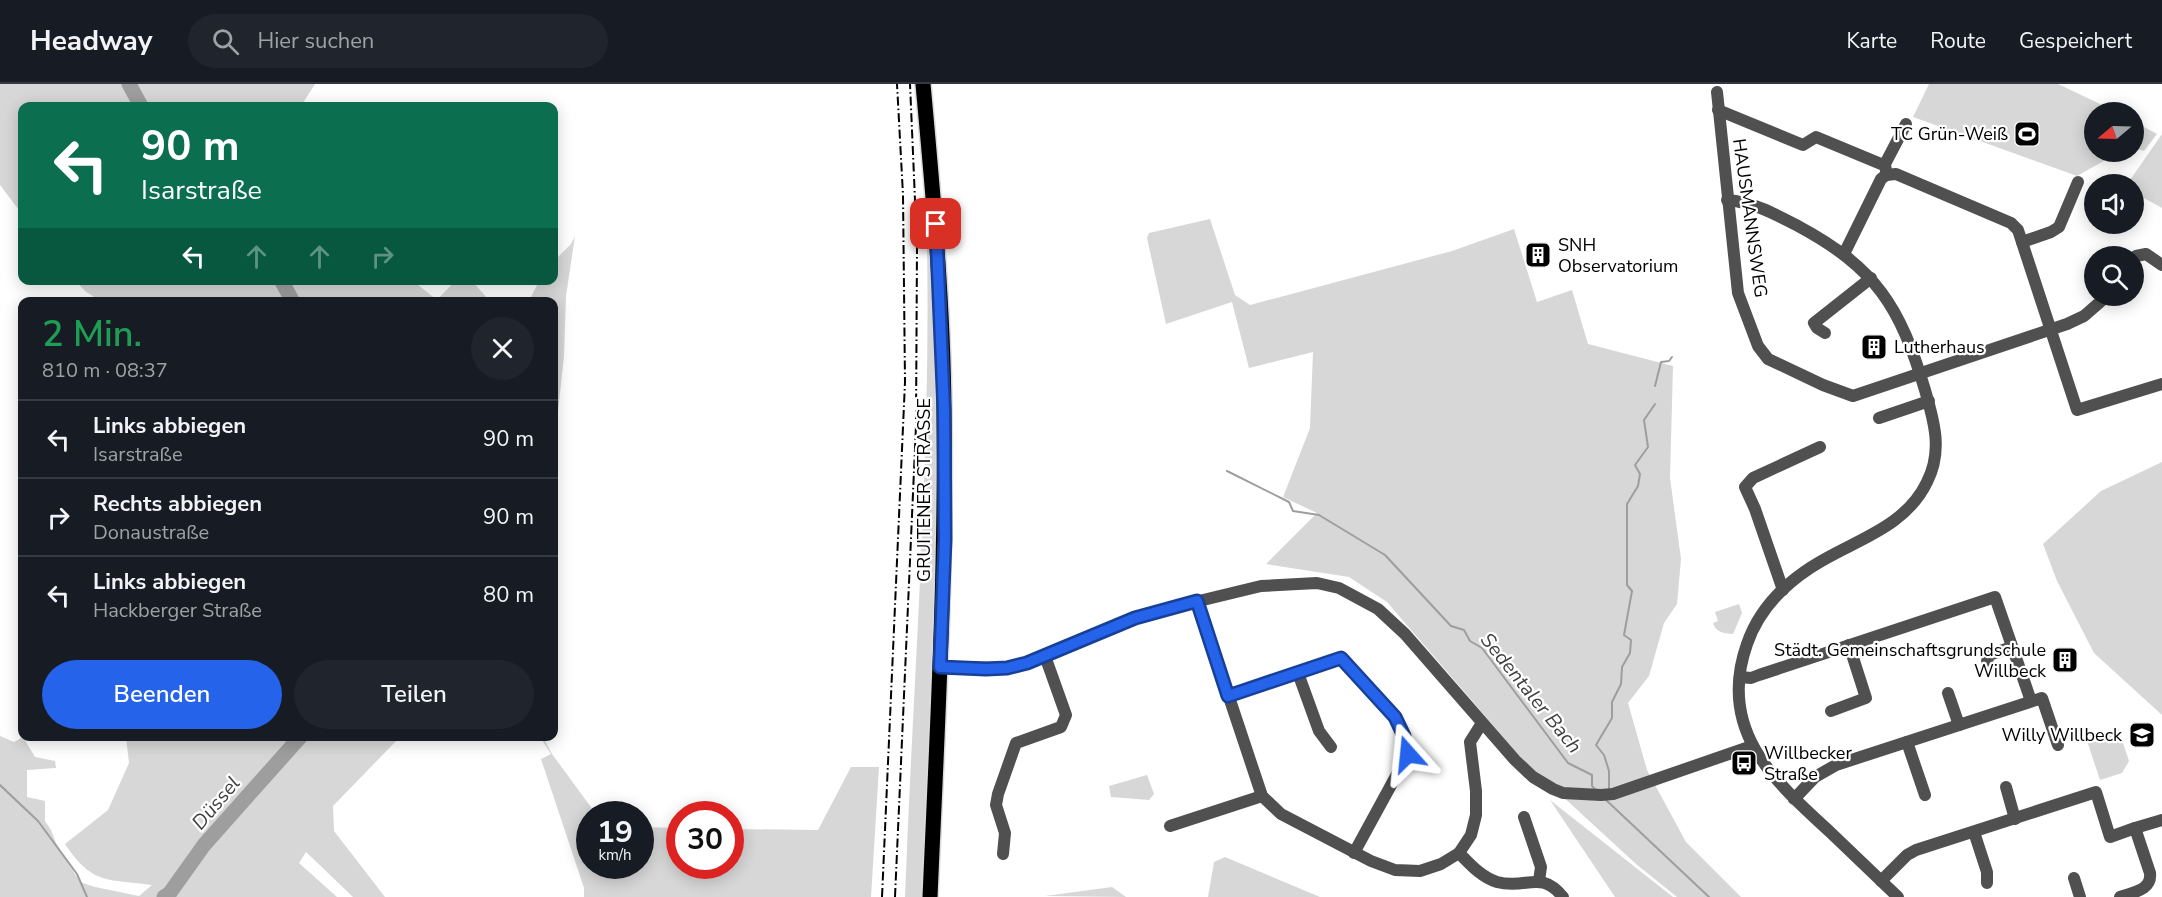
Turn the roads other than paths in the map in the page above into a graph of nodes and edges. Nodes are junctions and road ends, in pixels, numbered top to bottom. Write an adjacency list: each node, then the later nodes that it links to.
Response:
1 (923, 84): 27 (main road, GRUITENER STRASSE)
2 (1717, 92): 3 (street, HAUSMANNSWEG)
3 (1718, 110): 5 (street); 7 (street, HAUSMANNSWEG)
4 (1906, 124): 5 (street)
5 (1886, 169): 8 (street); 9 (street)
6 (2078, 182): 8 (street)
7 (1727, 200): 9 (street); 16 (street, HAUSMANNSWEG)
8 (2022, 242): 14 (street)
9 (1844, 254): 12 (street)
10 (2144, 254): 11 (street)
11 (2162, 265)
12 (1871, 278): 15 (street); 16 (street)
13 (2096, 306): 14 (street, HAUSMANNSWEG)
14 (2049, 330): 16 (street, HAUSMANNSWEG); 17 (street)
15 (1825, 333)
16 (1920, 374): 18 (street)
17 (2162, 384)
18 (1929, 401): 19 (street); 21 (street)
19 (1880, 418)
20 (1820, 447): 21 (street)
21 (1783, 590): 29 (street)
22 (1197, 601): 25 (street); 31 (street); 34 (street)
23 (1849, 645): 24 (street); 29 (street); 33 (street)
24 (2012, 647): 26 (street); 32 (street)
25 (1045, 656): 27 (street); 52 (street)
26 (1987, 661)
27 (940, 667): 57 (main road, GRUITENER STRASSE)
28 (1299, 673): 31 (street); 39 (street); 50 (street)
29 (1740, 677): 38 (street)
30 (1948, 693): 35 (street)
31 (1228, 696): 42 (street)
32 (2031, 701): 35 (street); 37 (street)
33 (1831, 711)
34 (1482, 723): 38 (street); 51 (street)
35 (1959, 725): 36 (street)
36 (1907, 742): 41 (street); 43 (street)
37 (2058, 745)
38 (1752, 746): 43 (street)
39 (1331, 747)
40 (2006, 787): 45 (street)
41 (1924, 795)
42 (1262, 796): 47 (street); 50 (street)
43 (1794, 799): 55 (street)
44 (1524, 817): 54 (street)
45 (2015, 819): 48 (street); 49 (street)
46 (2162, 820): 48 (street)
47 (1170, 826)
48 (2135, 828): 61 (street)
49 (1974, 832): 55 (street); 56 (street)
50 (1354, 853): 51 (street)
51 (1459, 853): 54 (street)
52 (1003, 854)
53 (2074, 878): 60 (street)
54 (1539, 881): 58 (street)
55 (1881, 881): 59 (street)
56 (1987, 883)
57 (930, 897)
58 (1563, 897)
59 (1898, 897)
60 (2080, 897)
61 (2120, 897)

